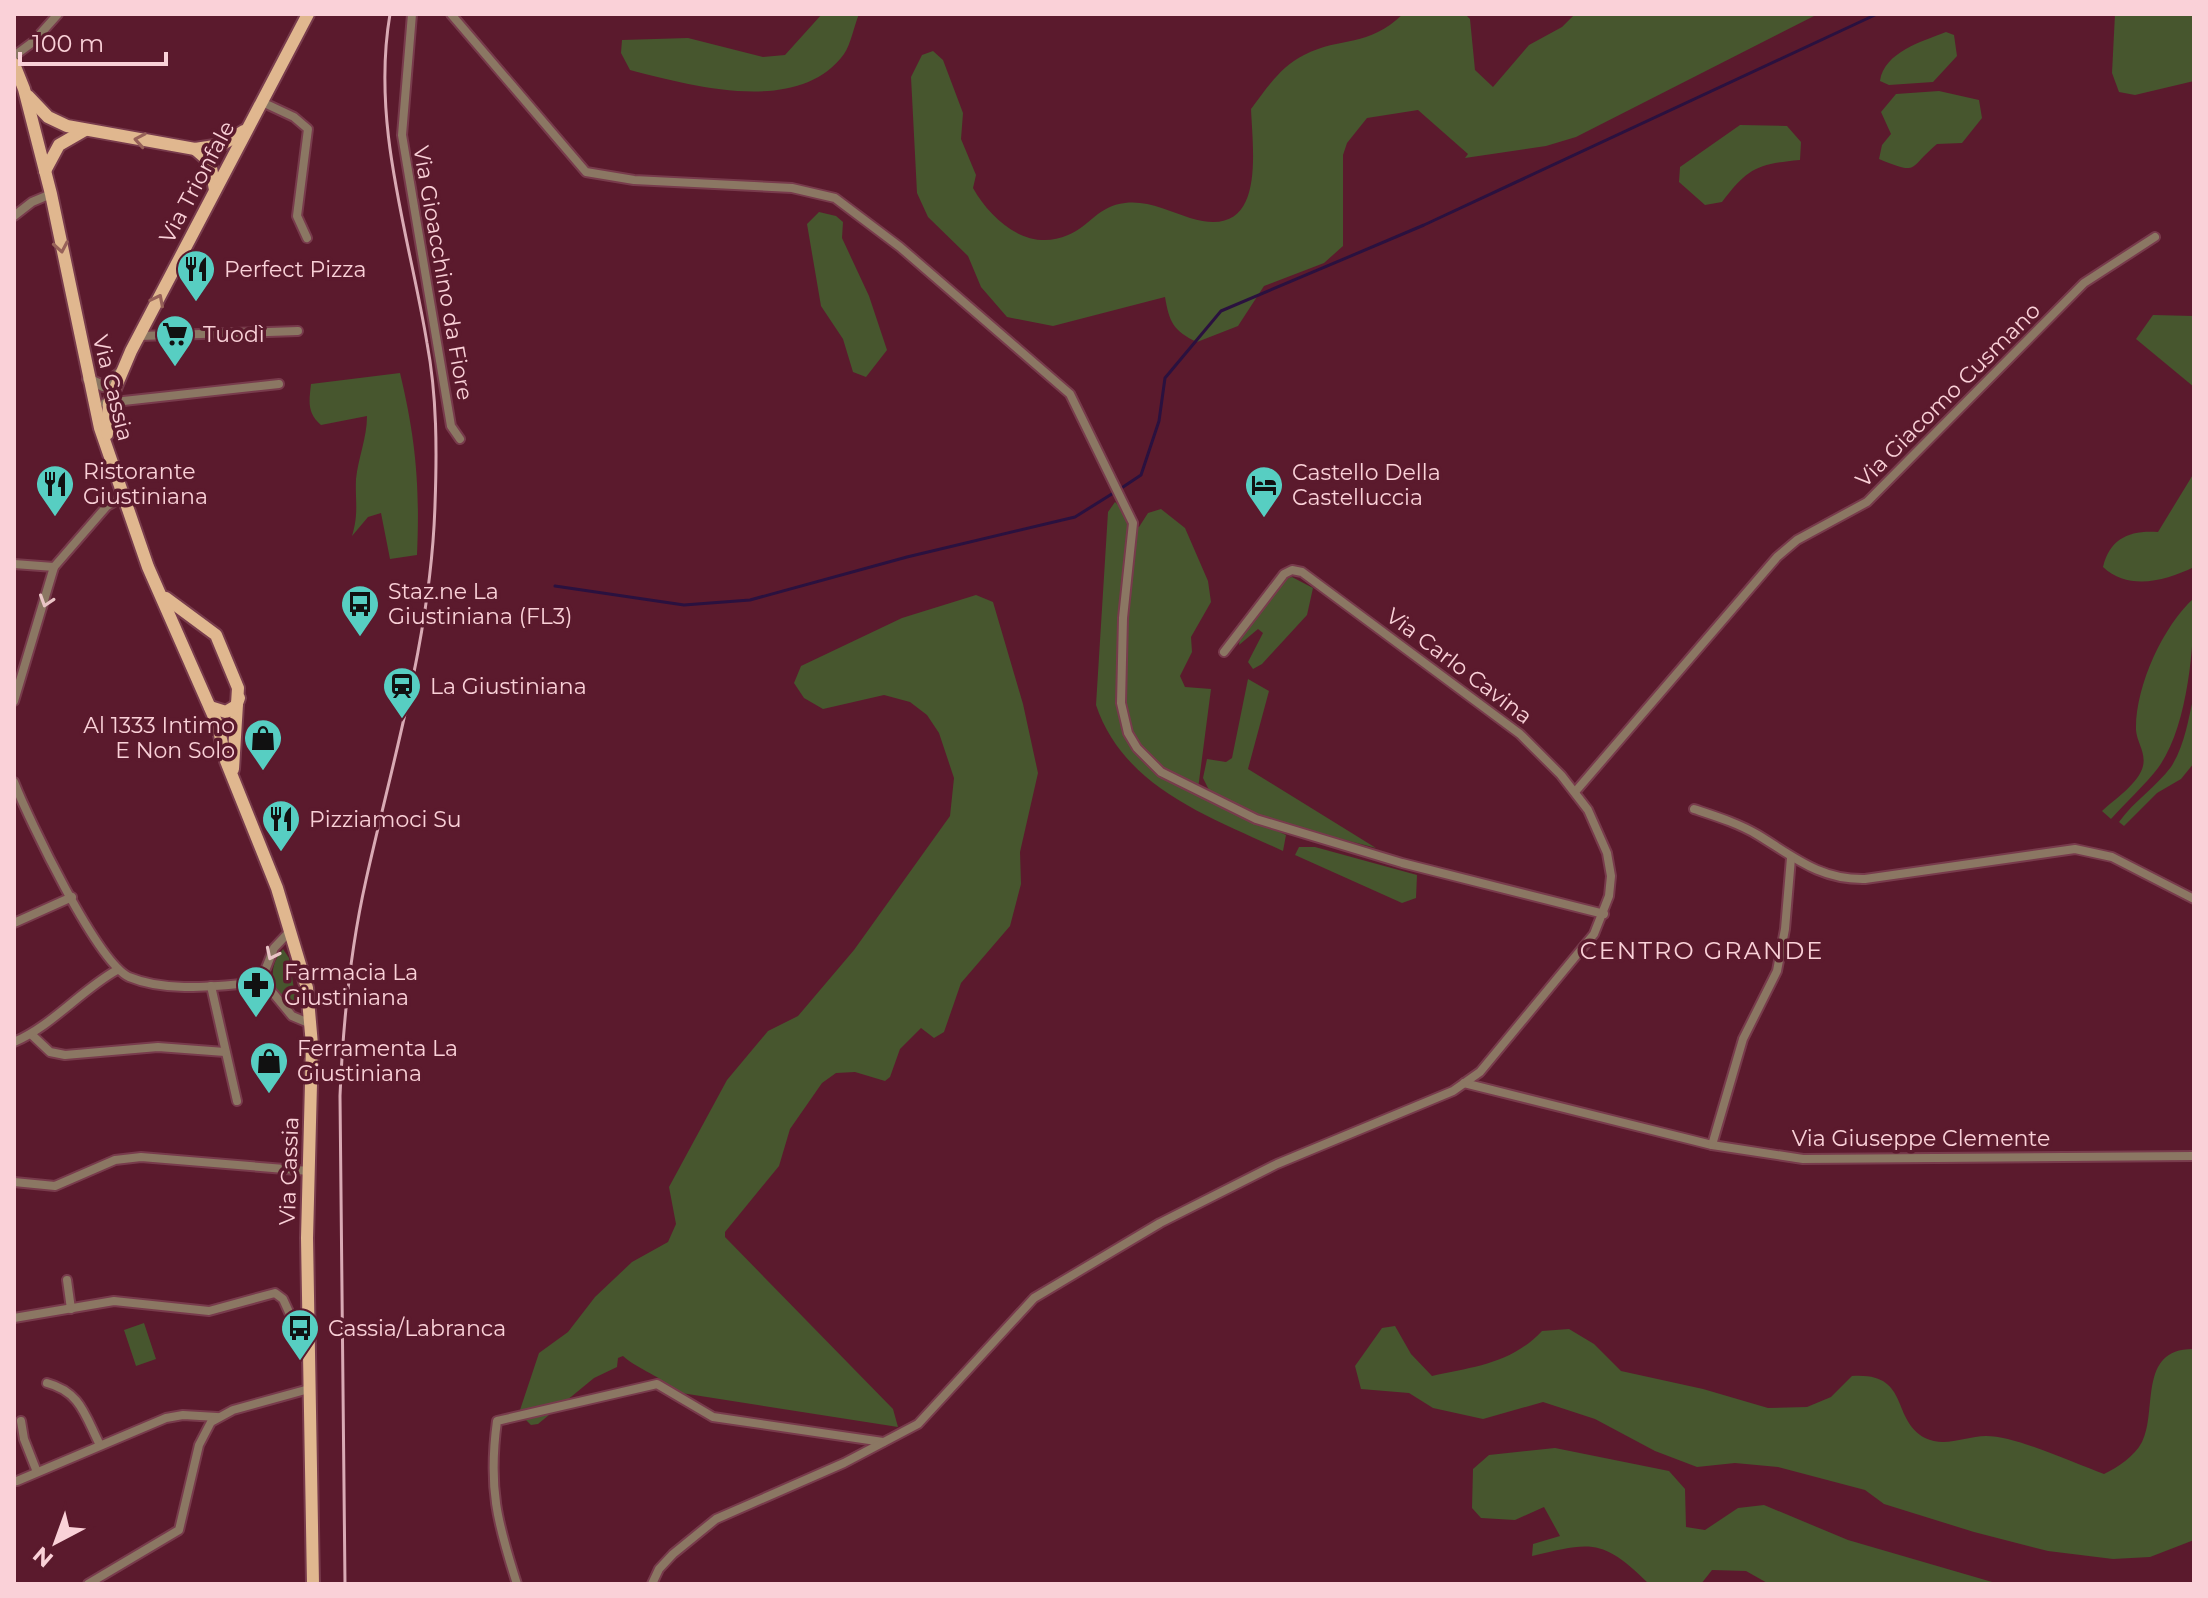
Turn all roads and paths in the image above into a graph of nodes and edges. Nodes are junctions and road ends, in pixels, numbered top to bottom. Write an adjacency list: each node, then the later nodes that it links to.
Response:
1 (58, 14): 5 (street)
2 (412, 14): 25 (street, Via Gioacchino da Fiore)
3 (451, 14): 44 (street)
4 (308, 15): 8 (main road, Via Trionfale)
5 (14, 56)
6 (14, 64): 7 (main road, Via Cassia)
7 (24, 89): 10 (main road); 12 (main road, Via Cassia)
8 (262, 102): 9 (main road, Via Trionfale); 17 (street)
9 (249, 126): 11 (main road); 13 (main road, Via Trionfale)
10 (85, 130): 11 (main road, one-way to 10); 12 (main road)
11 (195, 149): 13 (main road)
12 (45, 171): 14 (main road, Via Cassia)
13 (214, 193): 19 (main road, Via Trionfale, one-way to 13)
14 (51, 194): 15 (street); 21 (main road, Via Cassia, one-way to 21)
15 (14, 216)
16 (2155, 237): 39 (street, Via Giacomo Cusmano)
17 (307, 238)
18 (298, 331): 19 (street)
19 (139, 336): 20 (main road, Via Trionfale)
20 (123, 370): 21 (street); 24 (main road, Via Trionfale)
21 (88, 379): 23 (main road, Via Cassia)
22 (279, 384): 24 (street)
23 (92, 398): 24 (street); 26 (main road, Via Cassia)
24 (109, 403): 26 (main road, Via Trionfale)
25 (460, 439)
26 (108, 449): 27 (main road, Via Cassia)
27 (123, 497): 29 (street); 30 (main road, Via Cassia)
28 (14, 564): 29 (street)
29 (54, 567): 35 (street, one-way to 35)
30 (156, 587): 31 (main road, Via Cassia); 32 (main road, Via Cassia)
31 (201, 625): 32 (main road); 34 (main road, Via Cassia)
32 (184, 644): 36 (main road, Via Cassia)
33 (1224, 652): 39 (street, Via Carlo Cavina)
34 (239, 698): 36 (main road); 37 (main road, Via Cassia)
35 (14, 701)
36 (210, 707): 37 (main road, Via Cassia)
37 (233, 772): 46 (main road, Via Cassia)
38 (14, 782): 42 (street)
39 (1575, 792): 44 (street, Via Carlo Cavina)
40 (1694, 809): 41 (street)
41 (1791, 858): 43 (street); 56 (street)
42 (72, 897): 45 (street); 47 (street)
43 (2194, 899)
44 (1604, 914): 54 (street)
45 (14, 923)
46 (290, 931): 48 (street, one-way to 48); 50 (main road, Via Cassia)
47 (117, 970): 49 (street); 51 (street)
48 (264, 982): 49 (street); 50 (street)
49 (211, 986): 53 (street)
50 (311, 1024): 58 (main road, Via Cassia)
51 (31, 1034): 52 (street); 53 (street)
52 (14, 1042)
53 (225, 1052): 55 (street)
54 (1464, 1083): 56 (street, Via Giuseppe Clemente); 68 (street)
55 (237, 1101)
56 (1712, 1145): 57 (street, Via Giuseppe Clemente)
57 (2194, 1156)
58 (309, 1171): 59 (street); 63 (main road, Via Cassia)
59 (14, 1182)
60 (67, 1280): 61 (street)
61 (71, 1309): 62 (street); 63 (street)
62 (14, 1318)
63 (307, 1326): 65 (main road, Via Cassia)
64 (47, 1383): 69 (street)
65 (309, 1389): 66 (street); 73 (main road, Via Cassia)
66 (217, 1417): 69 (street); 72 (street)
67 (21, 1421): 70 (street)
68 (884, 1442): 74 (street); 75 (street)
69 (100, 1445): 70 (street)
70 (37, 1472): 71 (street)
71 (17, 1481)
72 (88, 1584)
73 (313, 1584)
74 (517, 1584)
75 (652, 1584)

